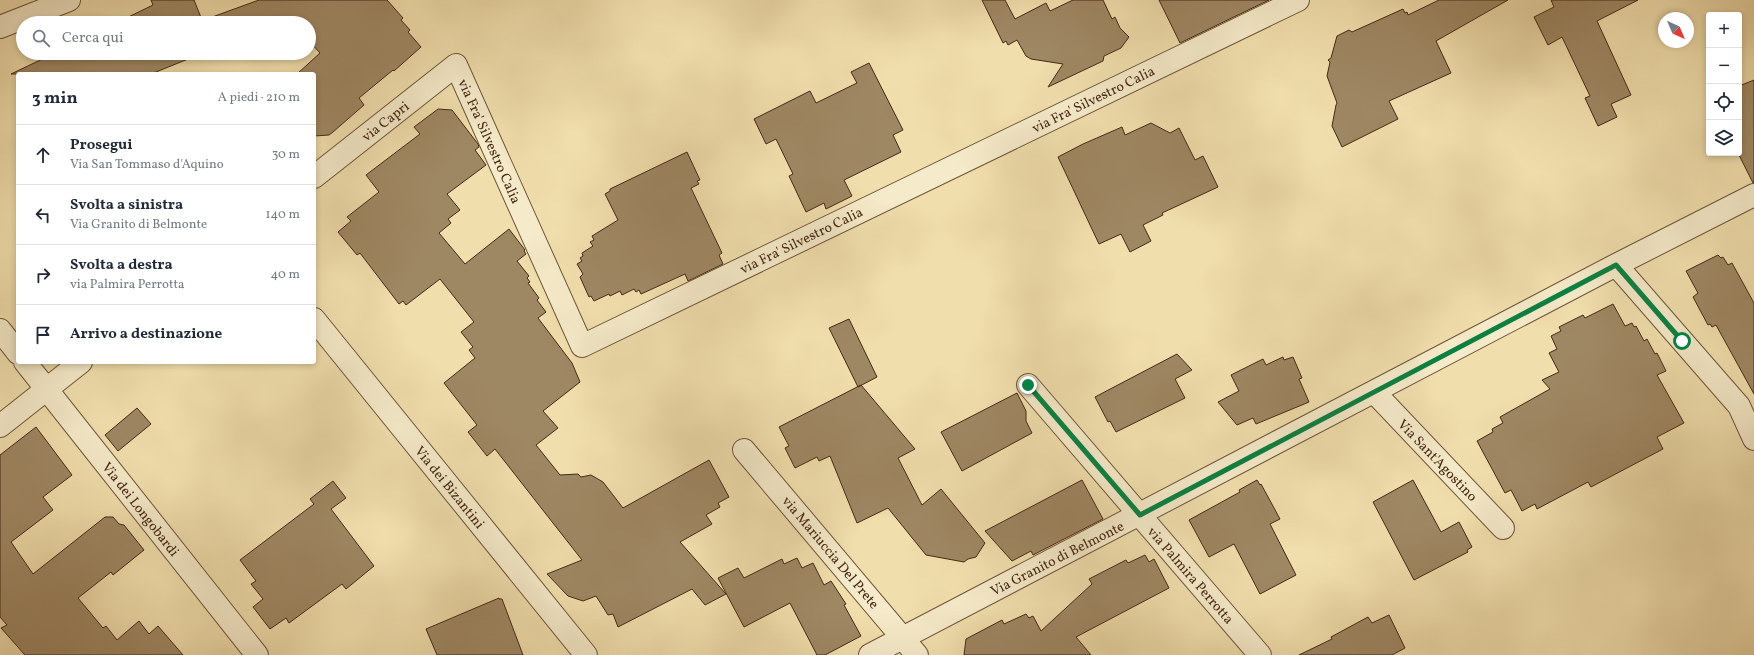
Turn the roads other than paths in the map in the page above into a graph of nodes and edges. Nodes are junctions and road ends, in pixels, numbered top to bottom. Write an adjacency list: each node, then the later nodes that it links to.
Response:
1 (69, 0): 3 (street)
2 (1298, 0): 6 (street, via Fra' Silvestro Calia)
3 (28, 16)
4 (16, 21): 5 (street)
5 (0, 27)
6 (456, 64): 7 (street, via Capri)
7 (316, 175)
8 (1754, 195): 9 (street, Via Granito di Belmonte)
9 (1616, 265): 17 (street, Via Granito di Belmonte); 19 (street)
10 (316, 321): 25 (street, Via dei Bizantini)
11 (0, 330): 12 (street)
12 (16, 350)
13 (27, 364): 16 (street, Via dei Longobardi)
14 (78, 364): 16 (street)
15 (1028, 385): 21 (street, via Palmira Perrotta)
16 (46, 389): 18 (street); 24 (street, Via dei Longobardi)
17 (1374, 392): 21 (street, Via Granito di Belmonte); 22 (street, Via Sant'Agostino)
18 (0, 426)
19 (1754, 439)
20 (744, 450): 23 (street, via Mariuccia Del Prete)
21 (1140, 515): 23 (street, Via Granito di Belmonte); 28 (street, via Palmira Perrotta)
22 (1503, 528)
23 (903, 638): 26 (street, Via Granito di Belmonte); 27 (street, via Mariuccia Del Prete)
24 (257, 655)
25 (586, 655)
26 (870, 655)
27 (917, 655)
28 (1260, 655)

